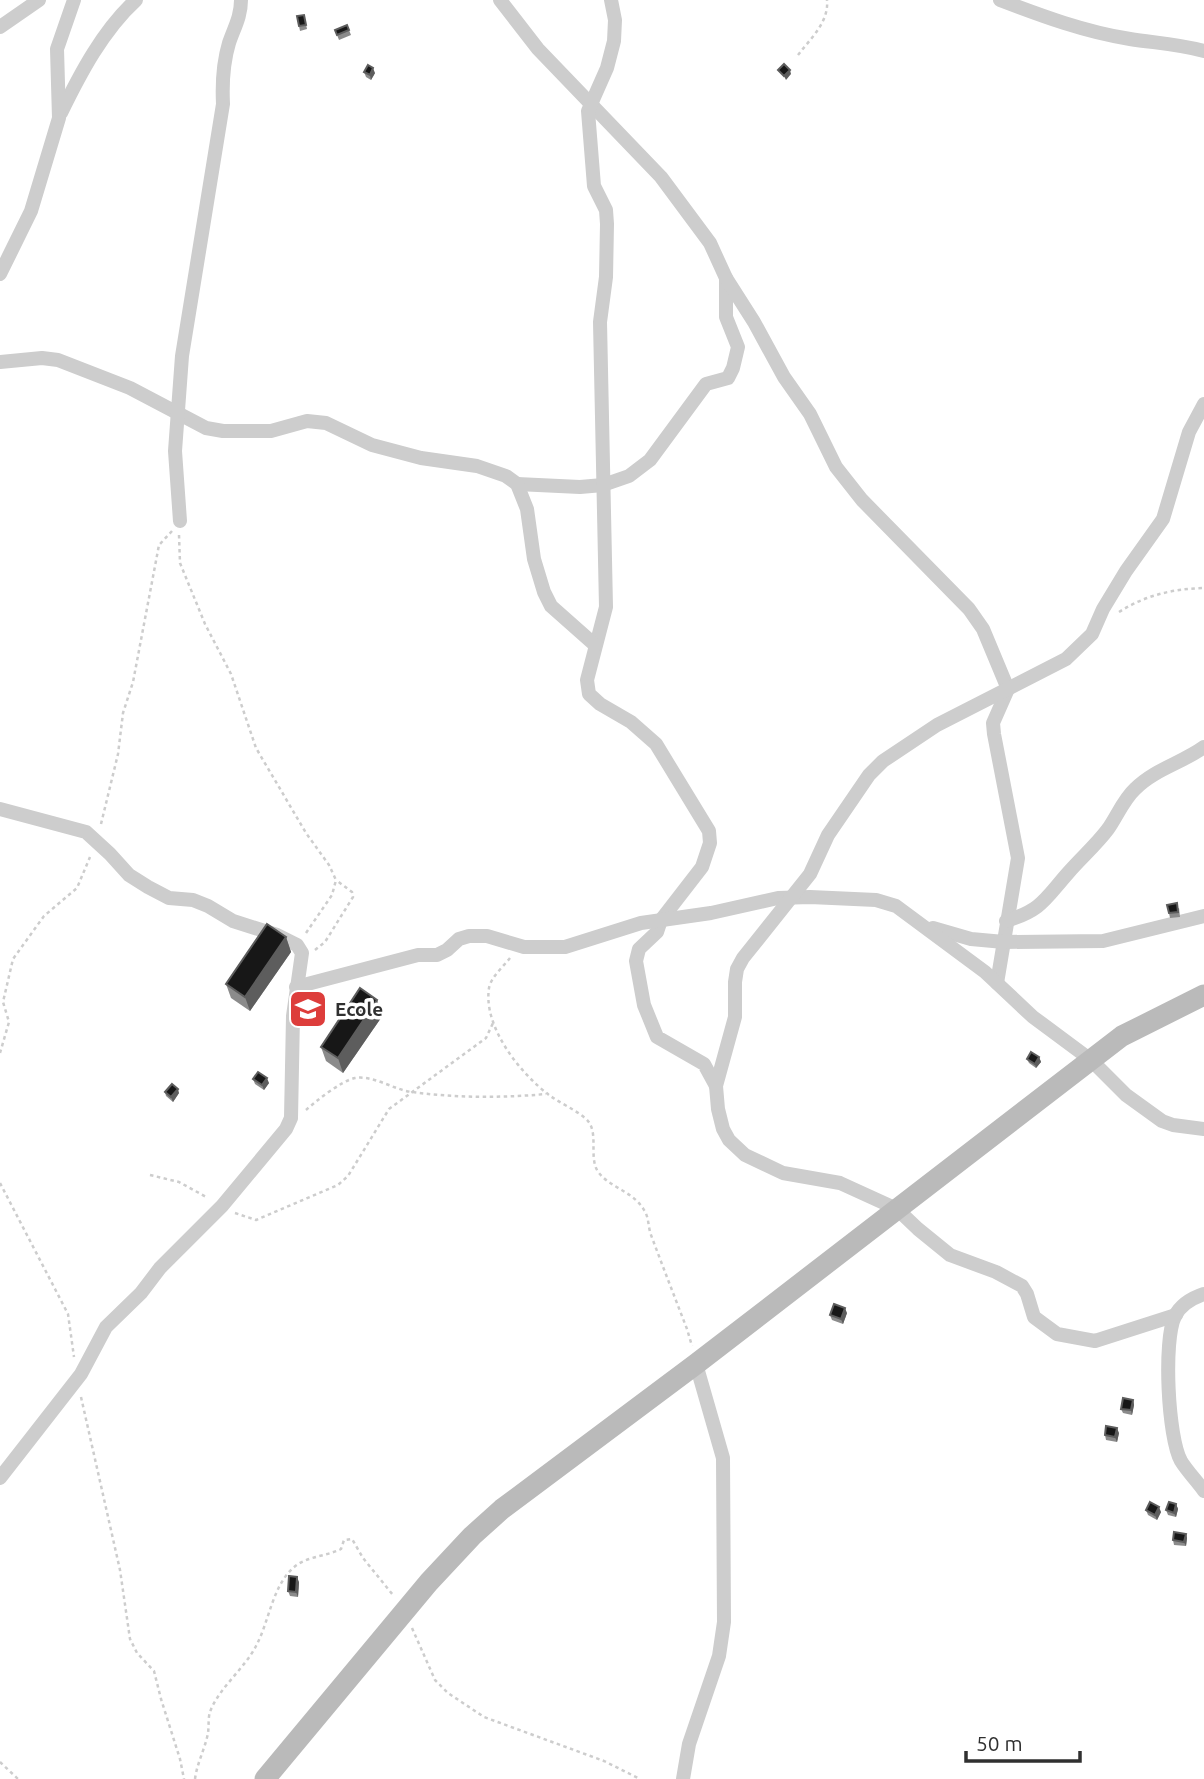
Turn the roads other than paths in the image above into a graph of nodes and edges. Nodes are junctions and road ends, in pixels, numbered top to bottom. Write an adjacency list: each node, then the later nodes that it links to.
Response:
1 (39, 0): 8 (street)
2 (74, 0): 11 (street)
3 (136, 0): 11 (street)
4 (241, 0): 16 (street)
5 (500, 0): 10 (street)
6 (611, 0): 10 (street)
7 (1000, 0): 9 (street)
8 (0, 27)
9 (1204, 51)
10 (590, 102): 13 (street); 20 (street)
11 (59, 118): 12 (street)
12 (0, 274)
13 (726, 278): 20 (street); 23 (street)
14 (0, 362): 16 (street)
15 (1204, 404): 18 (street)
16 (178, 413): 19 (street); 21 (street)
17 (1204, 419): 18 (street)
18 (1189, 432): 23 (street)
19 (517, 484): 20 (street); 22 (street)
20 (603, 485): 22 (street)
21 (180, 521)
22 (596, 645): 28 (street)
23 (1008, 689): 26 (street); 29 (street)
24 (1204, 747): 29 (street)
25 (0, 810): 33 (street)
26 (792, 897): 28 (street); 30 (street); 36 (street)
27 (1204, 916): 31 (street)
28 (661, 920): 33 (street); 36 (street)
29 (1006, 921): 31 (street)
30 (925, 926): 31 (street); 32 (street)
31 (1004, 942): 32 (street)
32 (997, 983): 35 (street)
33 (296, 987): 42 (street)
34 (1204, 995): 35 (street)
35 (1091, 1060): 37 (street); 38 (street)
36 (716, 1086): 38 (street)
37 (1204, 1129)
38 (897, 1209): 40 (street); 41 (street)
39 (1204, 1294): 40 (street)
40 (1175, 1315): 43 (street)
41 (696, 1364): 44 (street); 45 (street)
42 (0, 1478)
43 (1204, 1491)
44 (265, 1779)
45 (683, 1779)

